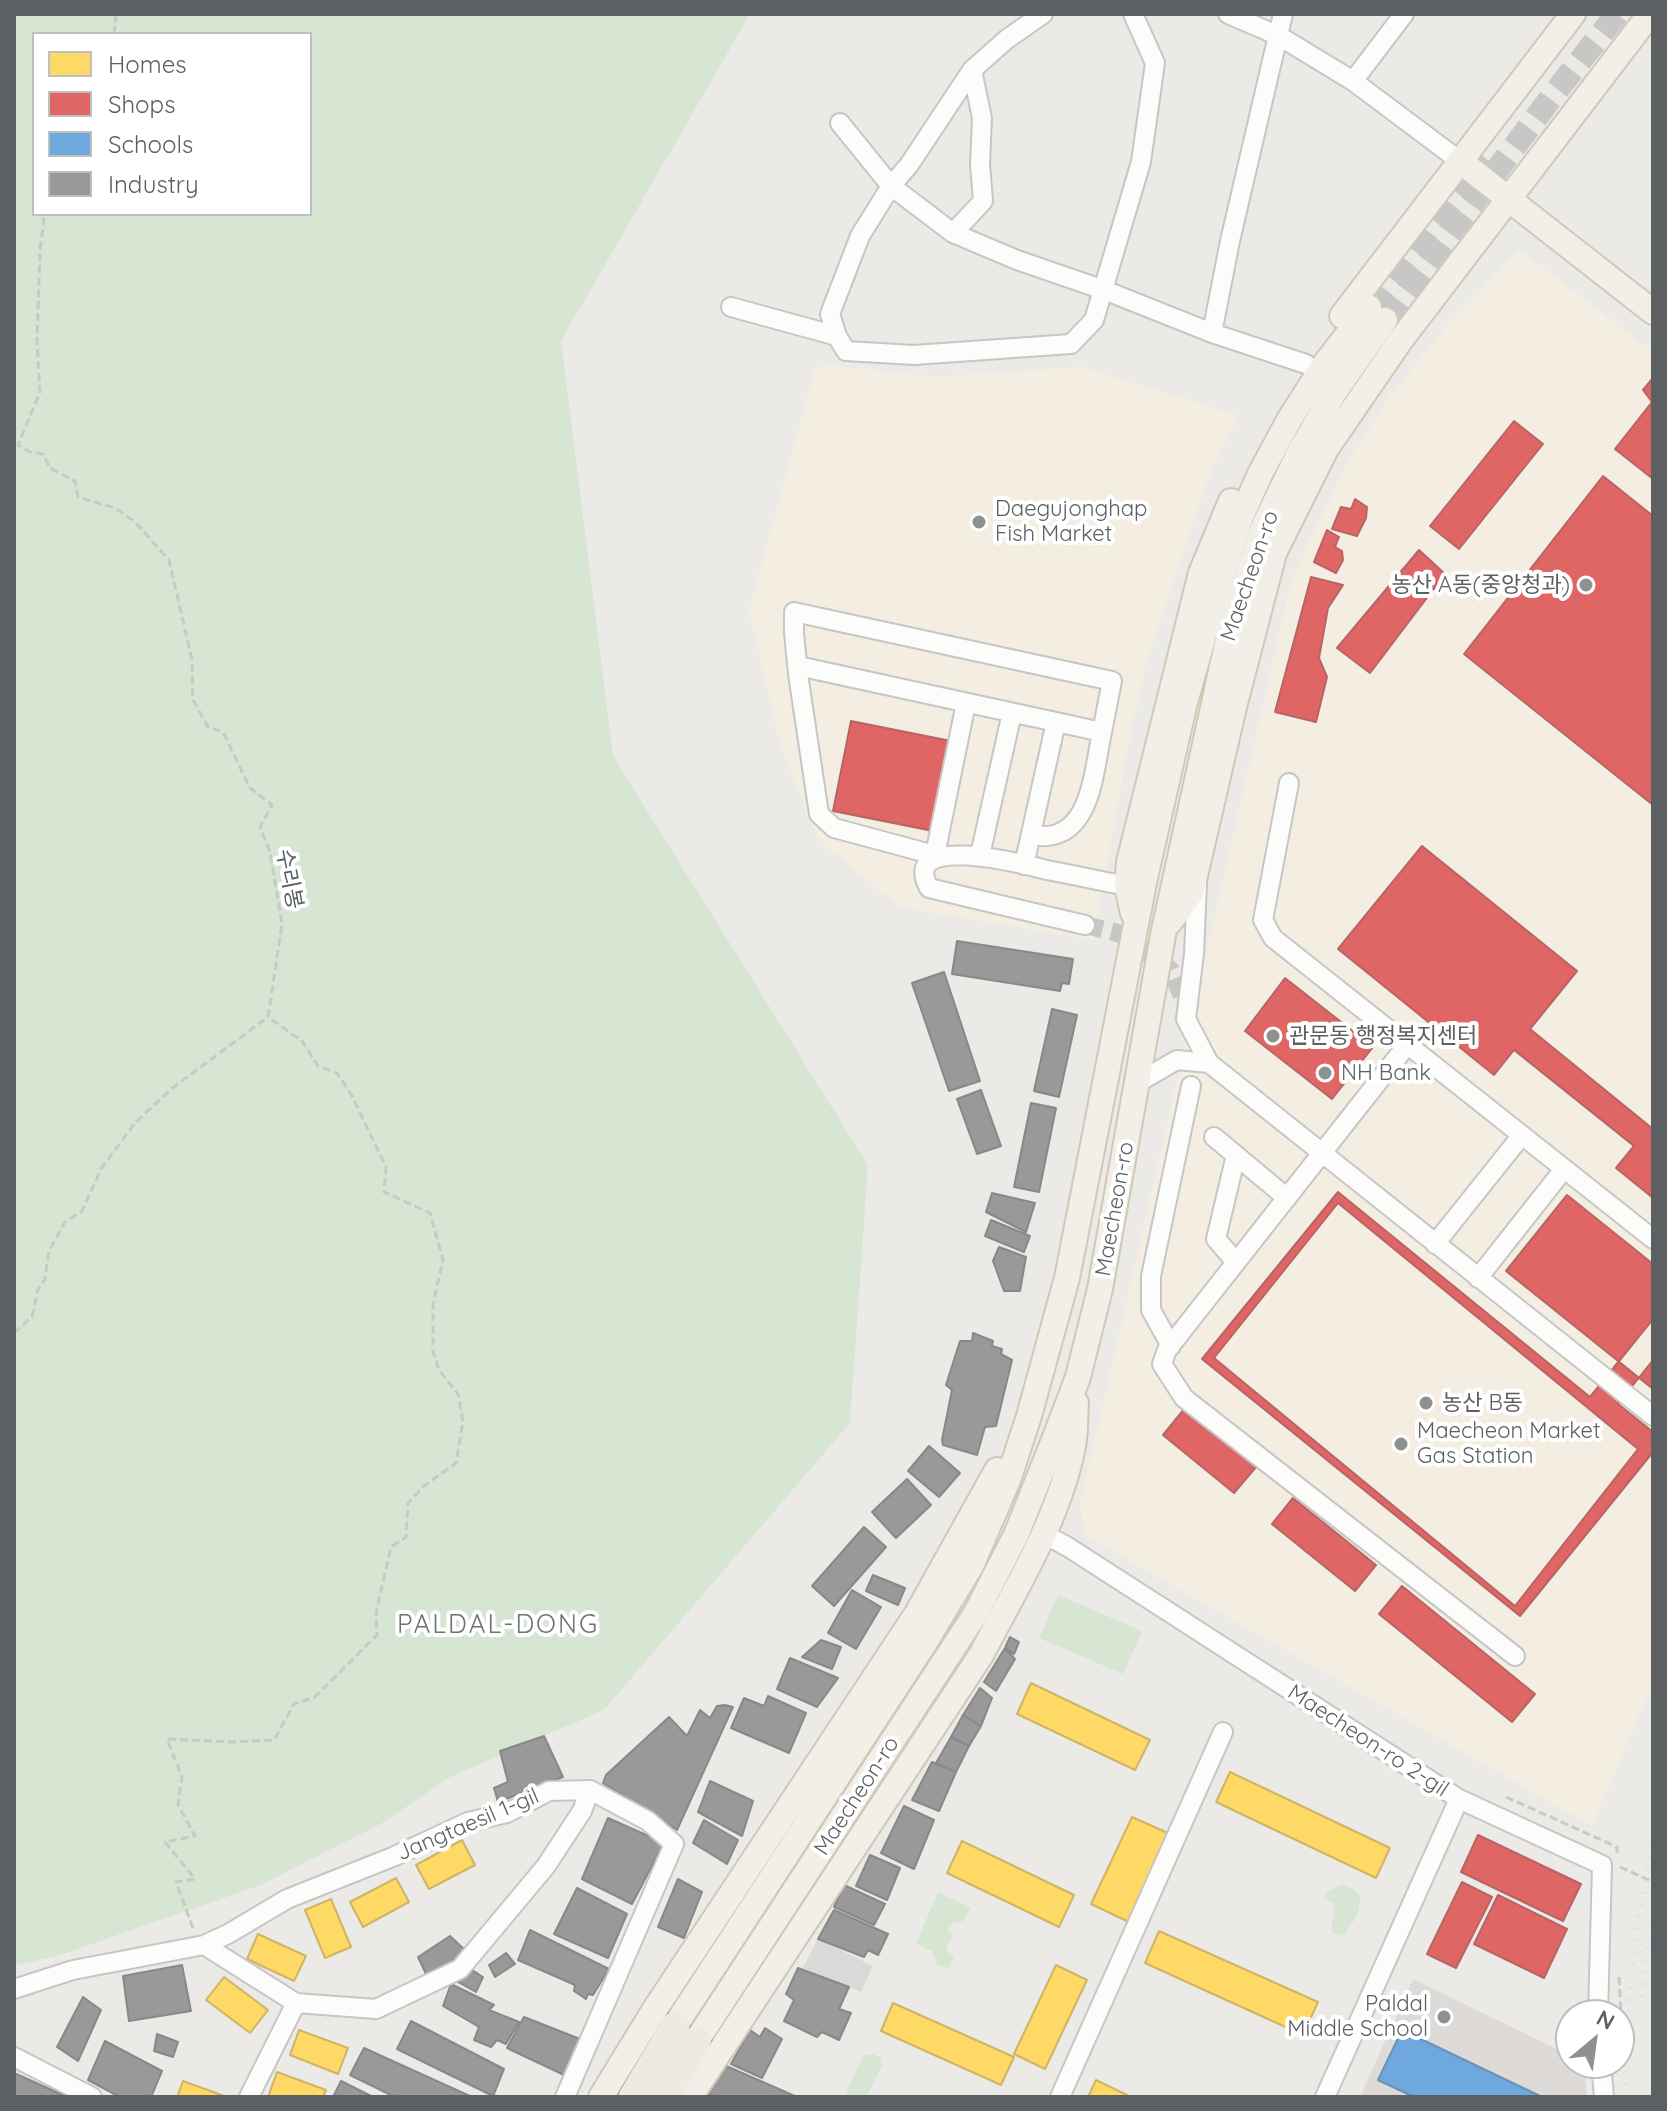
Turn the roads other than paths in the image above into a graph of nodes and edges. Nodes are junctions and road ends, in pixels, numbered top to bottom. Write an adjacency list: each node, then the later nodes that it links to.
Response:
1 (1043, 14): 9 (street)
2 (1133, 14): 16 (street)
3 (1228, 14): 8 (street)
4 (1283, 14): 8 (street)
5 (1404, 14): 10 (street)
6 (1573, 14): 12 (main road)
7 (1650, 14): 14 (main road)
8 (1279, 36): 10 (street); 19 (street)
9 (972, 70): 13 (street); 15 (street)
10 (1353, 81): 12 (street)
11 (840, 123): 13 (street)
12 (1460, 161): 14 (main road); 21 (main road)
13 (891, 186): 15 (street); 20 (street)
14 (1508, 199): 18 (main road); 31 (main road)
15 (953, 233): 16 (street)
16 (1104, 290): 19 (street); 20 (street)
17 (731, 307): 20 (street)
18 (1653, 312)
19 (1212, 333): 21 (street)
20 (837, 336)
21 (1306, 364): 33 (main road)
22 (798, 666): 23 (street); 26 (street); 30 (street)
23 (966, 703): 24 (street); 30 (street)
24 (1012, 713): 25 (street); 29 (street)
25 (1056, 722): 26 (street); 28 (street)
26 (1102, 732): 28 (street)
27 (1289, 783): 37 (street)
28 (1031, 835): 32 (street)
29 (980, 855): 30 (street); 32 (street)
30 (938, 856): 35 (street)
31 (1198, 864): 36 (main road); 38 (street)
32 (1024, 865): 33 (street)
33 (1127, 886): 34 (main road)
34 (1136, 923): 36 (main road, Maecheon-ro); 53 (main road, Maecheon-ro)
35 (1085, 925)
36 (1164, 930): 39 (main road, Maecheon-ro)
37 (1407, 1045): 41 (street); 43 (street)
38 (1209, 1063): 39 (street); 43 (street)
39 (1137, 1083): 52 (main road, Maecheon-ro)
40 (1191, 1086): 51 (street)
41 (1522, 1135): 45 (street); 48 (street)
42 (1214, 1137): 44 (street)
43 (1321, 1154): 46 (street); 48 (street)
44 (1236, 1155): 46 (street); 49 (street)
45 (1564, 1169): 47 (street); 50 (street)
46 (1287, 1198): 49 (street)
47 (1653, 1239)
48 (1435, 1244): 50 (street)
49 (1236, 1262): 51 (street)
50 (1478, 1278): 54 (street)
51 (1171, 1346): 56 (street)
52 (1078, 1377): 55 (main road); 64 (main road, Maecheon-ro)
53 (1029, 1416): 64 (main road, Maecheon-ro); 69 (main road)
54 (1653, 1416)
55 (1042, 1533): 59 (street, Maecheon-ro 2-gil); 72 (main road)
56 (1515, 1656)
57 (1223, 1732): 73 (street)
58 (590, 1790): 60 (street, Jangtaesil 1-gil); 63 (street); 68 (street)
59 (1459, 1799): 62 (street); 74 (street, Maecheon-ro 2-gil)
60 (200, 1946): 61 (street, Jangtaesil 1-gil); 63 (street)
61 (14, 1989)
62 (1598, 1999)
63 (296, 2003): 67 (street)
64 (686, 2033): 70 (highway); 71 (highway)
65 (14, 2057): 66 (street)
66 (92, 2097)
67 (249, 2097)
68 (565, 2097)
69 (601, 2097)
70 (633, 2097)
71 (664, 2097)
72 (690, 2097)
73 (1060, 2097)
74 (1325, 2097)

